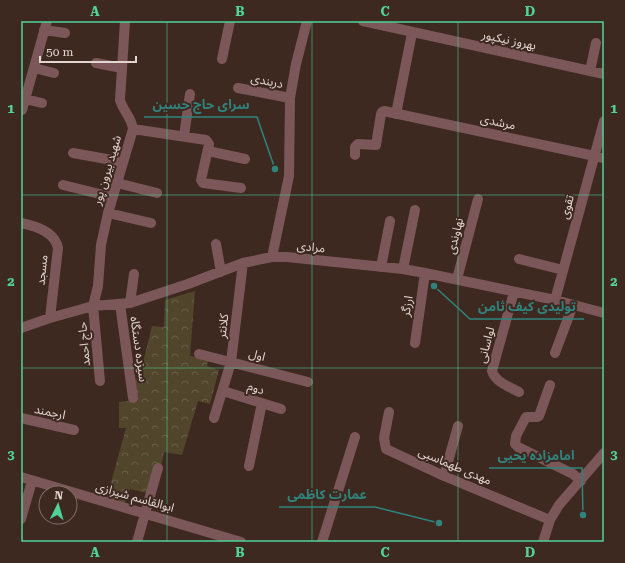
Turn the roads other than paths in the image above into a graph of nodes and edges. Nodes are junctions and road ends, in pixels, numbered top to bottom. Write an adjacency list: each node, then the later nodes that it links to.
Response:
1 (125, 21): 12 (street, شهید بیرون پور)
2 (230, 21): 9 (street)
3 (307, 21): 18 (street)
4 (363, 21): 7 (street, بهروز نیکپور)
5 (45, 25): 6 (street); 11 (street)
6 (65, 33)
7 (412, 33): 13 (street, بهروز نیکپور); 22 (street)
8 (596, 43): 13 (street)
9 (222, 59)
10 (96, 63): 12 (street)
11 (34, 68): 14 (street); 19 (street)
12 (122, 68): 24 (street, شهید بیرون پور)
13 (590, 71): 15 (street, بهروز نیکپور)
14 (54, 72)
15 (604, 74)
16 (238, 88): 18 (street, دربندی)
17 (190, 94): 25 (street)
18 (290, 98): 44 (street)
19 (25, 99): 20 (street); 21 (street)
20 (42, 103)
21 (21, 111)
22 (396, 114): 28 (street, مرشدی); 29 (street, مرشدی)
23 (604, 121): 29 (street, تقوی)
24 (133, 129): 25 (street); 31 (street, شهید بیرون پور)
25 (184, 136): 26 (street)
26 (208, 151): 30 (street); 34 (street)
27 (73, 153): 31 (street)
28 (355, 155)
29 (599, 157): 49 (street, تقوی)
30 (245, 159)
31 (123, 162): 32 (street, شهید بیرون پور)
32 (117, 183): 35 (street); 36 (street, شهید بیرون پور)
33 (63, 185): 36 (street)
34 (240, 188)
35 (157, 193)
36 (112, 197): 39 (street, شهید بیرون پور)
37 (478, 199): 53 (street, نهاوندی)
38 (415, 210): 48 (street)
39 (108, 213): 42 (street); 58 (street, شهید بیرون پور)
40 (390, 221): 47 (street)
41 (21, 223): 60 (street, مسجد)
42 (151, 223)
43 (216, 244): 50 (street)
44 (272, 257): 46 (street, مرادی); 47 (street, مرادی)
45 (519, 260): 49 (street)
46 (243, 263): 50 (street, مرادی); 65 (street, کلانتر)
47 (381, 267): 48 (street, مرادی)
48 (403, 269): 51 (street, مرادی)
49 (563, 270): 55 (street, تقوی)
50 (221, 272): 56 (street, مرادی)
51 (425, 273): 53 (street, مرادی); 62 (street, ارزگر)
52 (134, 274): 56 (street, سیزده دستگاه)
53 (457, 279): 54 (street, مرادی)
54 (514, 292): 55 (street, مرادی); 70 (street, لواسانی)
55 (555, 300): 57 (street, مرادی)
56 (125, 304): 58 (street, مرادی); 71 (street, سیزده دستگاه)
57 (573, 305): 59 (street, مرادی); 63 (street)
58 (93, 306): 60 (street, مرادی); 66 (street, حاج احمد)
59 (604, 313)
60 (50, 318): 61 (street, مرادی)
61 (21, 328)
62 (415, 343)
63 (555, 353)
64 (199, 354): 65 (street, اول)
65 (231, 362): 67 (street, اول); 69 (street, کلانتر)
66 (100, 381)
67 (308, 382)
68 (550, 385): 86 (street)
69 (223, 391): 72 (street, دوم); 76 (street, کلانتر)
70 (519, 392)
71 (133, 398)
72 (262, 403): 73 (street, دوم); 81 (street)
73 (281, 409)
74 (389, 412): 83 (street, مهدی طهماسبی)
75 (21, 418): 78 (street, ارجمند)
76 (214, 418)
77 (458, 426): 83 (street)
78 (74, 430)
79 (355, 437): 93 (street)
80 (604, 453): 86 (street)
81 (249, 466)
82 (158, 468): 87 (street)
83 (444, 476): 89 (street, مهدی طهماسبی)
84 (21, 478): 85 (street, ابوالقاسم شیرازی)
85 (32, 481): 87 (street, ابوالقاسم شیرازی); 88 (street)
86 (581, 481): 89 (street)
87 (145, 514): 90 (street, ابوالقاسم شیرازی); 91 (street)
88 (21, 519)
89 (550, 520): 94 (street)
90 (213, 538): 92 (street, ابوالقاسم شیرازی)
91 (137, 542)
92 (241, 542)
93 (322, 542)
94 (543, 542)

